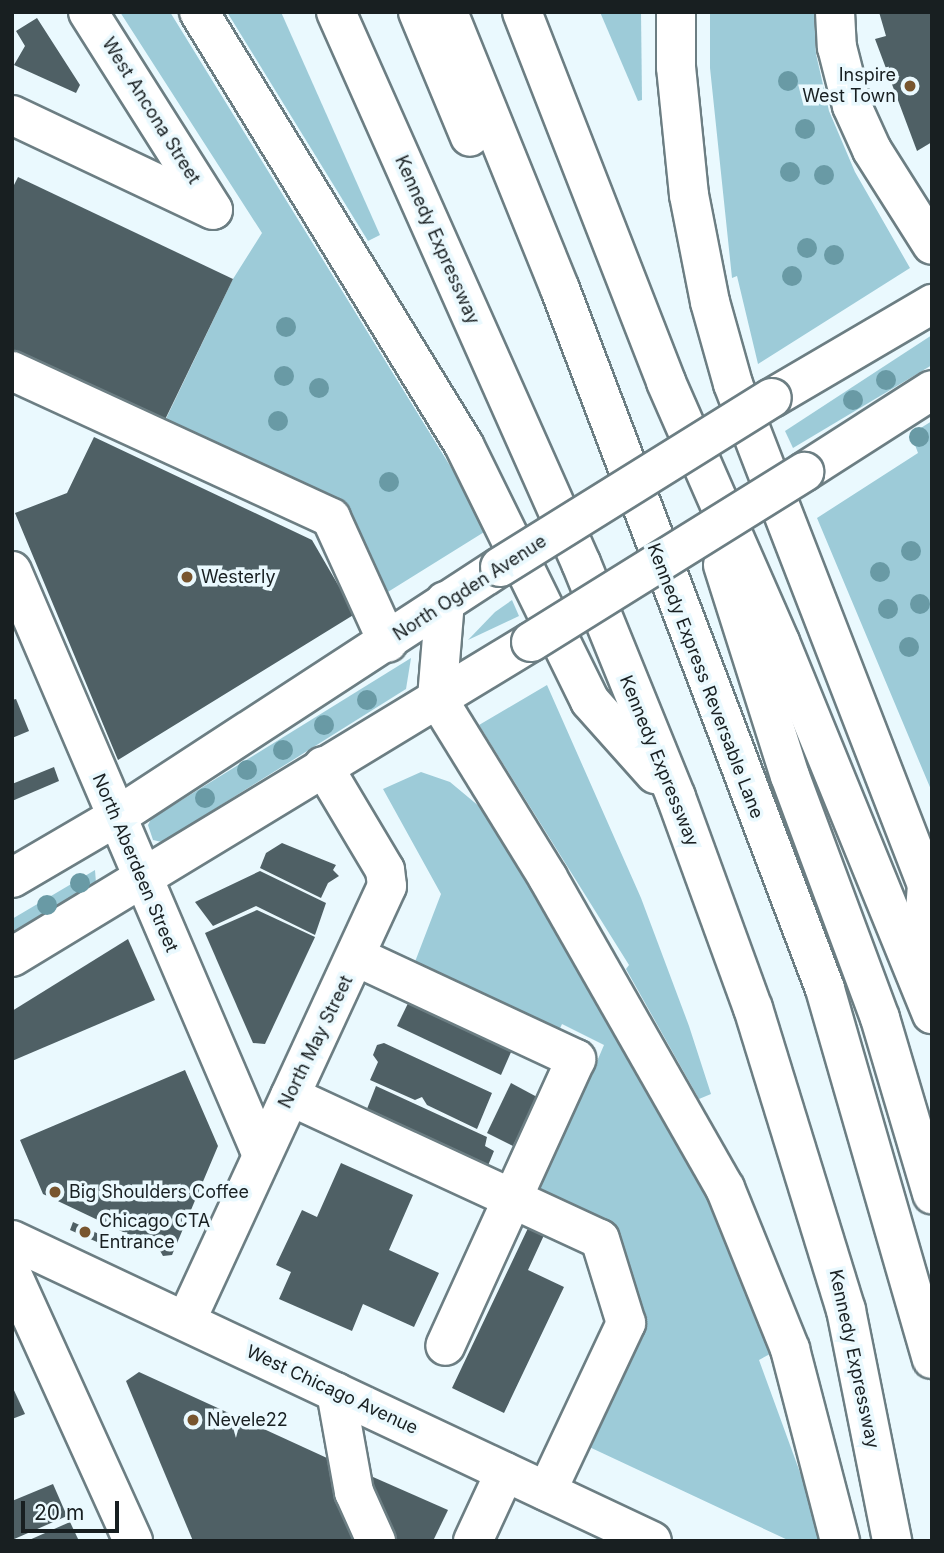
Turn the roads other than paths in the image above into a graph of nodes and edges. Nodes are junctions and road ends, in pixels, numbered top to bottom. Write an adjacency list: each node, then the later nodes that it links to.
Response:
1 (88, 12): 9 (main road, West Ancona Street)
2 (199, 12): 21 (main road)
3 (336, 12): 21 (main road, Kennedy Expressway)
4 (418, 12): 15 (main road)
5 (448, 12): 15 (main road, Kennedy Express Reversable Lane)
6 (522, 12): 13 (main road)
7 (676, 12): 27 (main road)
8 (835, 12): 10 (main road)
9 (12, 115)
10 (932, 245)
11 (932, 304): 17 (main road, North Ogden Avenue, bridge)
12 (12, 371): 18 (main road)
13 (666, 382): 27 (main road); 30 (main road)
14 (932, 390): 19 (main road, bridge)
15 (596, 397): 36 (main road, Kennedy Express Reversable Lane)
16 (12, 571): 22 (main road, North Aberdeen Street)
17 (445, 601): 18 (main road, North Ogden Avenue); 19 (main road)
18 (388, 643): 22 (main road, North Ogden Avenue)
19 (437, 698): 20 (main road); 44 (main road)
20 (323, 766): 24 (main road); 26 (main road, North May Street)
21 (676, 797): 45 (main road, Kennedy Expressway)
22 (116, 817): 23 (main road, North Ogden Avenue); 24 (main road, North Aberdeen Street)
23 (12, 878)
24 (141, 880): 25 (main road); 29 (main road, North Aberdeen Street)
25 (12, 957)
26 (357, 957): 28 (main road, North May Street); 31 (main road)
27 (925, 997)
28 (290, 1096): 29 (main road, North May Street); 31 (main road)
29 (262, 1154): 34 (main road, North May Street)
30 (932, 1194)
31 (512, 1198): 35 (main road); 39 (main road)
32 (12, 1240): 34 (main road, West Chicago Avenue)
33 (12, 1274): 40 (main road)
34 (186, 1321): 37 (main road, West Chicago Avenue)
35 (445, 1346)
36 (932, 1359)
37 (336, 1392): 38 (main road, West Chicago Avenue); 41 (main road)
38 (505, 1472): 39 (main road, West Chicago Avenue); 42 (main road)
39 (547, 1491): 43 (main road, West Chicago Avenue)
40 (133, 1541)
41 (376, 1541)
42 (473, 1541)
43 (652, 1541)
44 (840, 1541)
45 (892, 1541)

